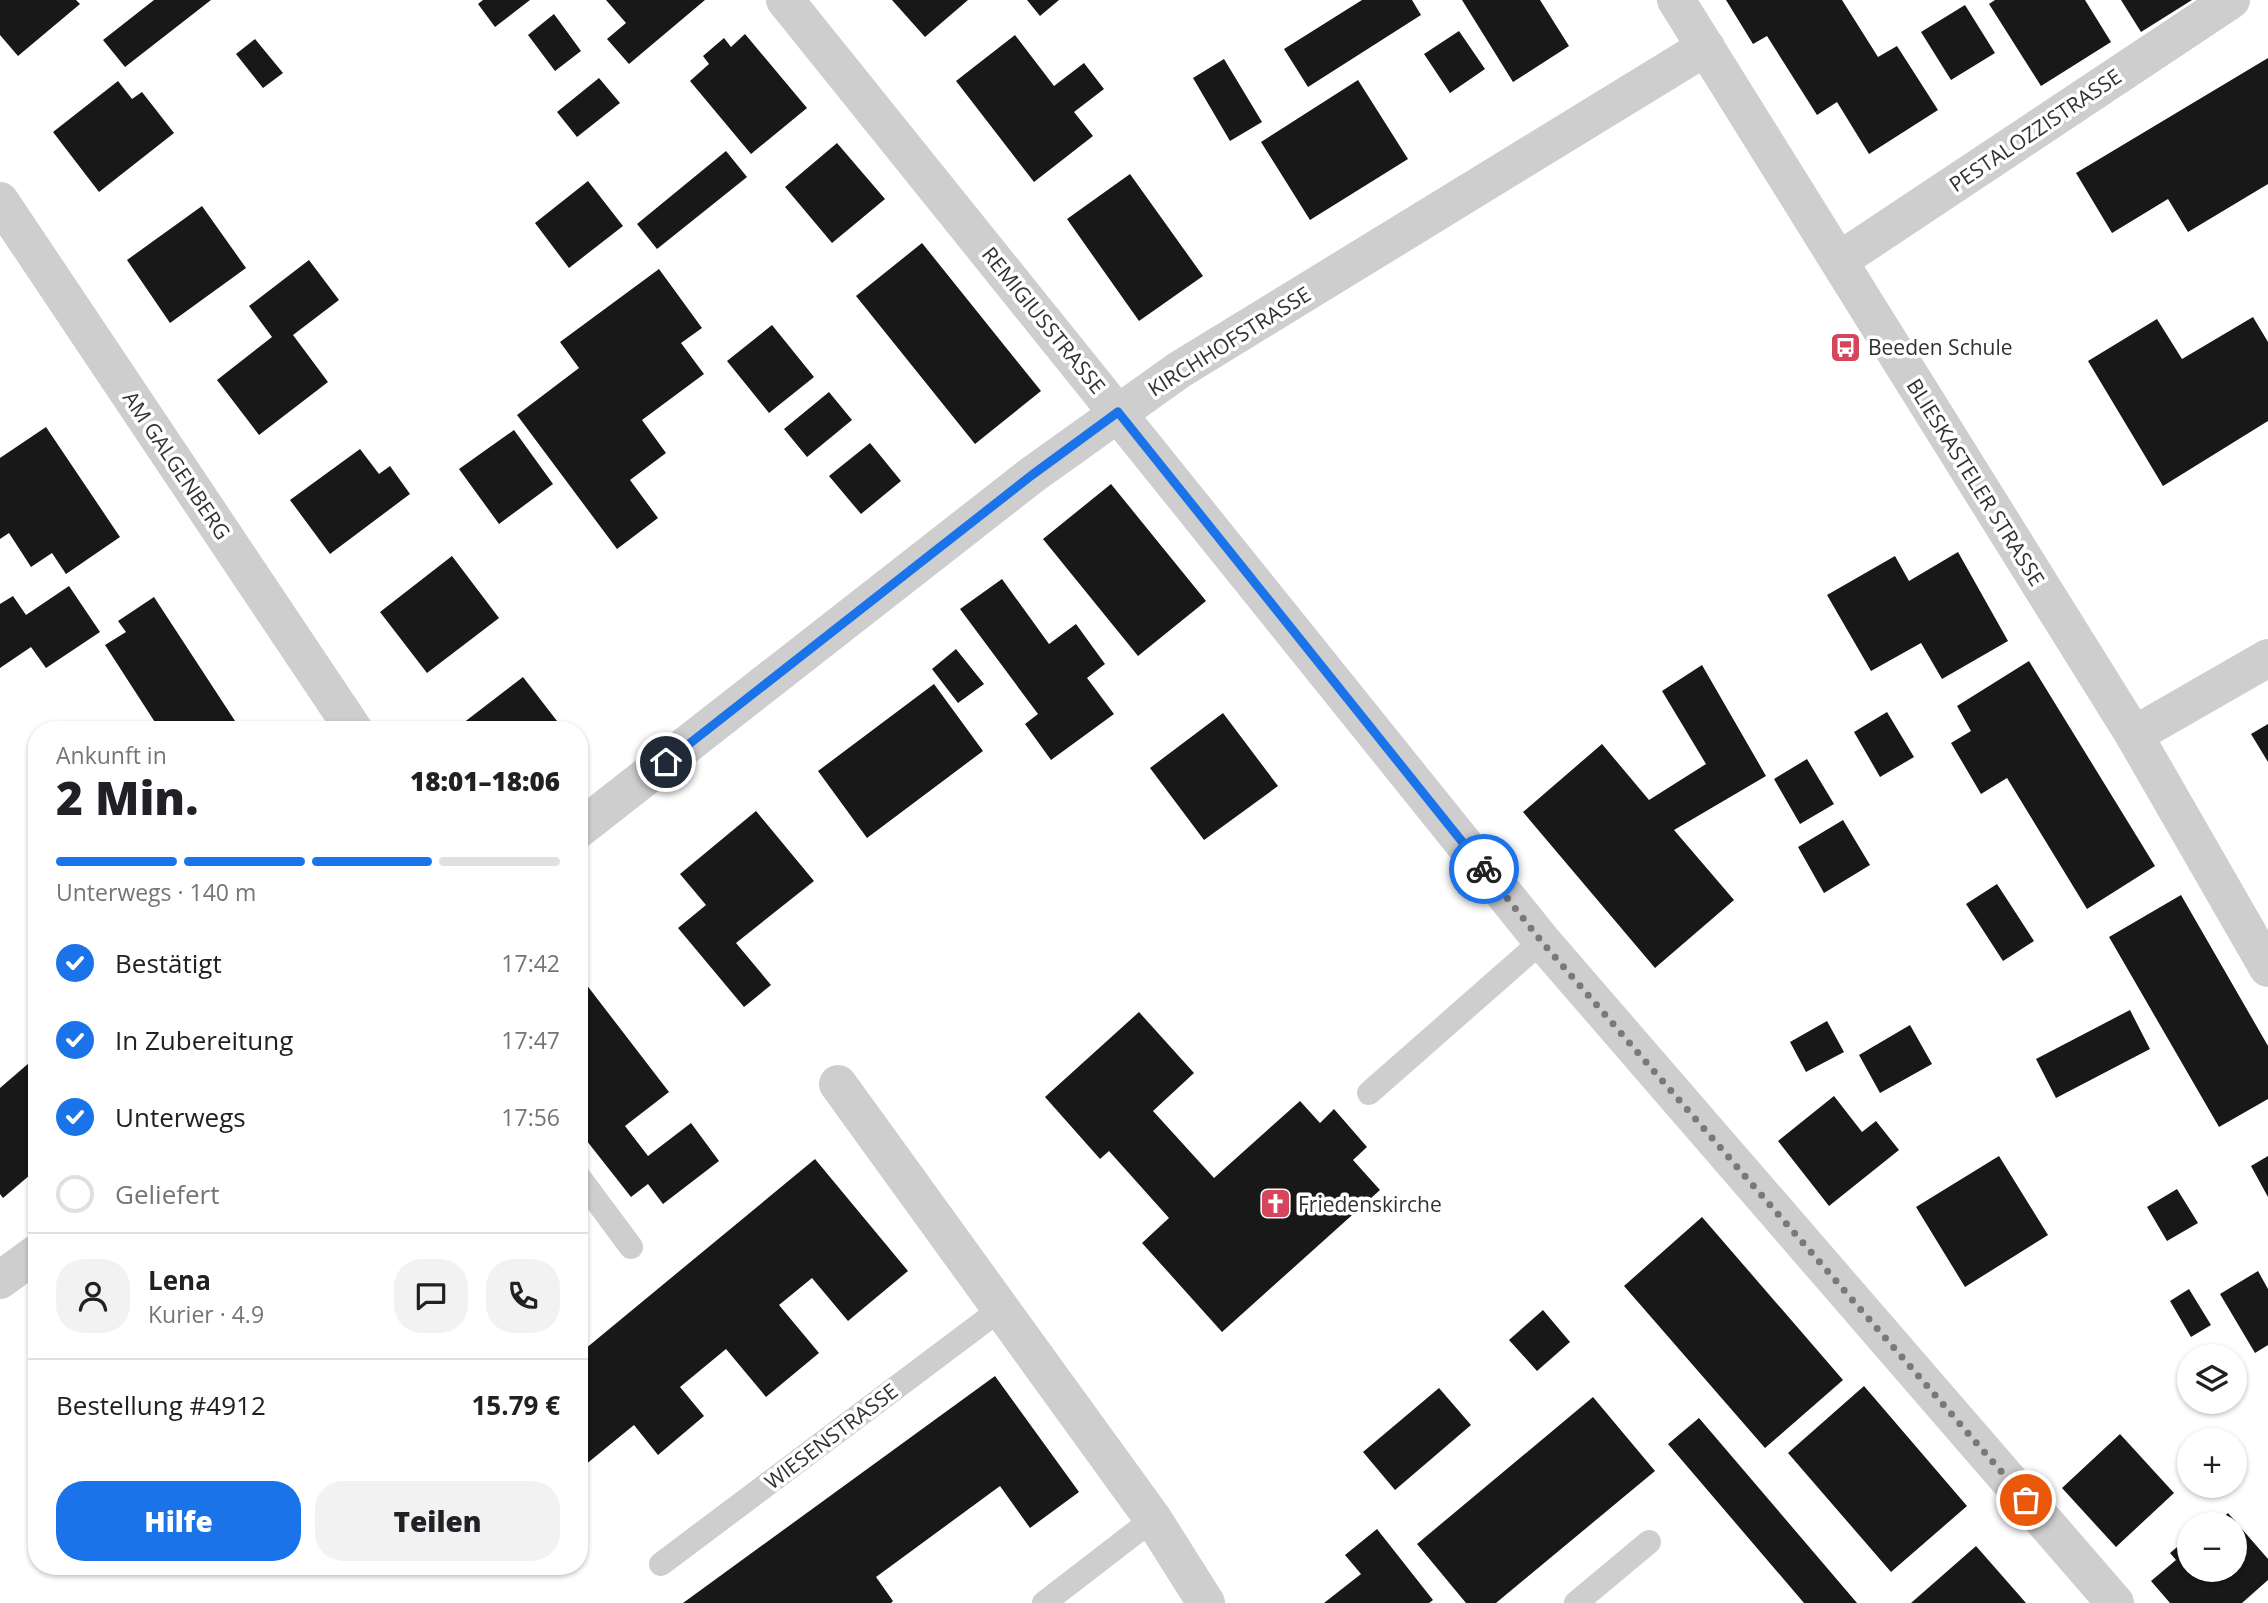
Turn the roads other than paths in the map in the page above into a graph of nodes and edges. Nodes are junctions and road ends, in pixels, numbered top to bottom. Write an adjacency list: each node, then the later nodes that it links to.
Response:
1 (785, 0): 7 (street, REMIGIUSSTRASSE)
2 (1676, 0): 4 (street, BLIESKASTELER STRASSE)
3 (2231, 0): 6 (street, PESTALOZZISTRASSE)
4 (1706, 47): 6 (street, BLIESKASTELER STRASSE); 7 (street, KIRCHHOFSTRASSE)
5 (0, 201): 9 (street, AM GALGENBERG)
6 (1840, 260): 10 (street, BLIESKASTELER STRASSE)
7 (1118, 412): 11 (street, KIRCHHOFSTRASSE); 12 (street, REMIGIUSSTRASSE)
8 (2268, 658): 10 (street)
9 (348, 721)
10 (2134, 735): 13 (street, BLIESKASTELER STRASSE)
11 (588, 822)
12 (1542, 942): 15 (lane); 27 (street, REMIGIUSSTRASSE)
13 (2268, 968)
14 (838, 1084): 20 (street)
15 (1369, 1093)
16 (588, 1189): 17 (lane)
17 (631, 1247)
18 (28, 1260): 19 (street)
19 (0, 1280)
20 (1002, 1308): 21 (street); 23 (lane, WIESENSTRASSE)
21 (1153, 1519): 24 (lane); 25 (street)
22 (1649, 1542): 26 (lane)
23 (661, 1564)
24 (1044, 1603)
25 (1206, 1603)
26 (1576, 1603)
27 (2115, 1603)

